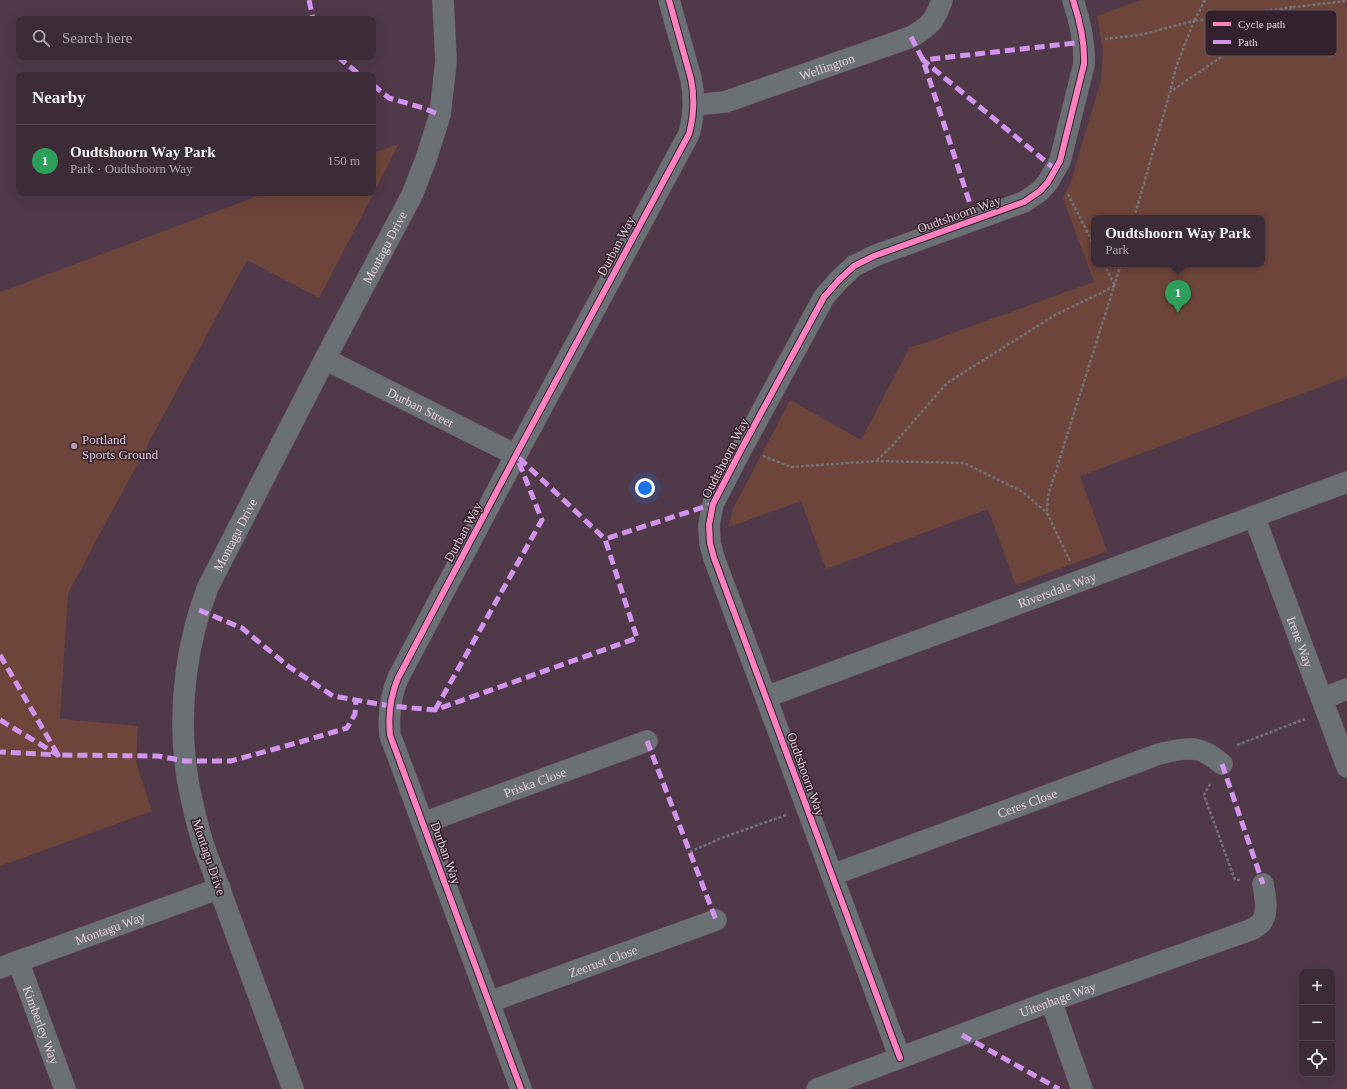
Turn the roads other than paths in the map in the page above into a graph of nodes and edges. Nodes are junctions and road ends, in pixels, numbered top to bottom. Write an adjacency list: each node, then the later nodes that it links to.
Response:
1 (443, 0): 6 (street, Montagu Drive)
2 (669, 0): 5 (street, Durban Way)
3 (942, 0): 5 (street, Wellington)
4 (1073, 0): 11 (street, Oudtshoorn Way)
5 (694, 105): 7 (street, Durban Way)
6 (325, 359): 7 (street, Durban Street); 19 (street, Montagu Drive)
7 (516, 455): 16 (street, Durban Way)
8 (1347, 482): 9 (street, Riversdale Way)
9 (1254, 516): 11 (street, Riversdale Way); 12 (street, Irene Way)
10 (1347, 689): 12 (street)
11 (766, 697): 17 (street, Oudtshoorn Way)
12 (1322, 699): 15 (street, Irene Way)
13 (647, 742): 16 (street, Priska Close)
14 (1215, 758): 17 (street, Ceres Close)
15 (1347, 768)
16 (423, 823): 22 (street, Durban Way)
17 (832, 875): 24 (street, Oudtshoorn Way)
18 (1263, 884): 23 (street, Uitenhage Way)
19 (220, 888): 21 (street, Montagu Way); 26 (street, Montagu Drive)
20 (716, 920): 22 (street, Zeerust Close)
21 (9, 965): 25 (street, Kimberley Way)
22 (489, 1002): 27 (street, Durban Way)
23 (1051, 1002): 24 (street, Uitenhage Way); 29 (street)
24 (900, 1058): 28 (street, Uitenhage Way)
25 (65, 1089)
26 (293, 1089)
27 (521, 1089)
28 (817, 1089)
29 (1082, 1089)

